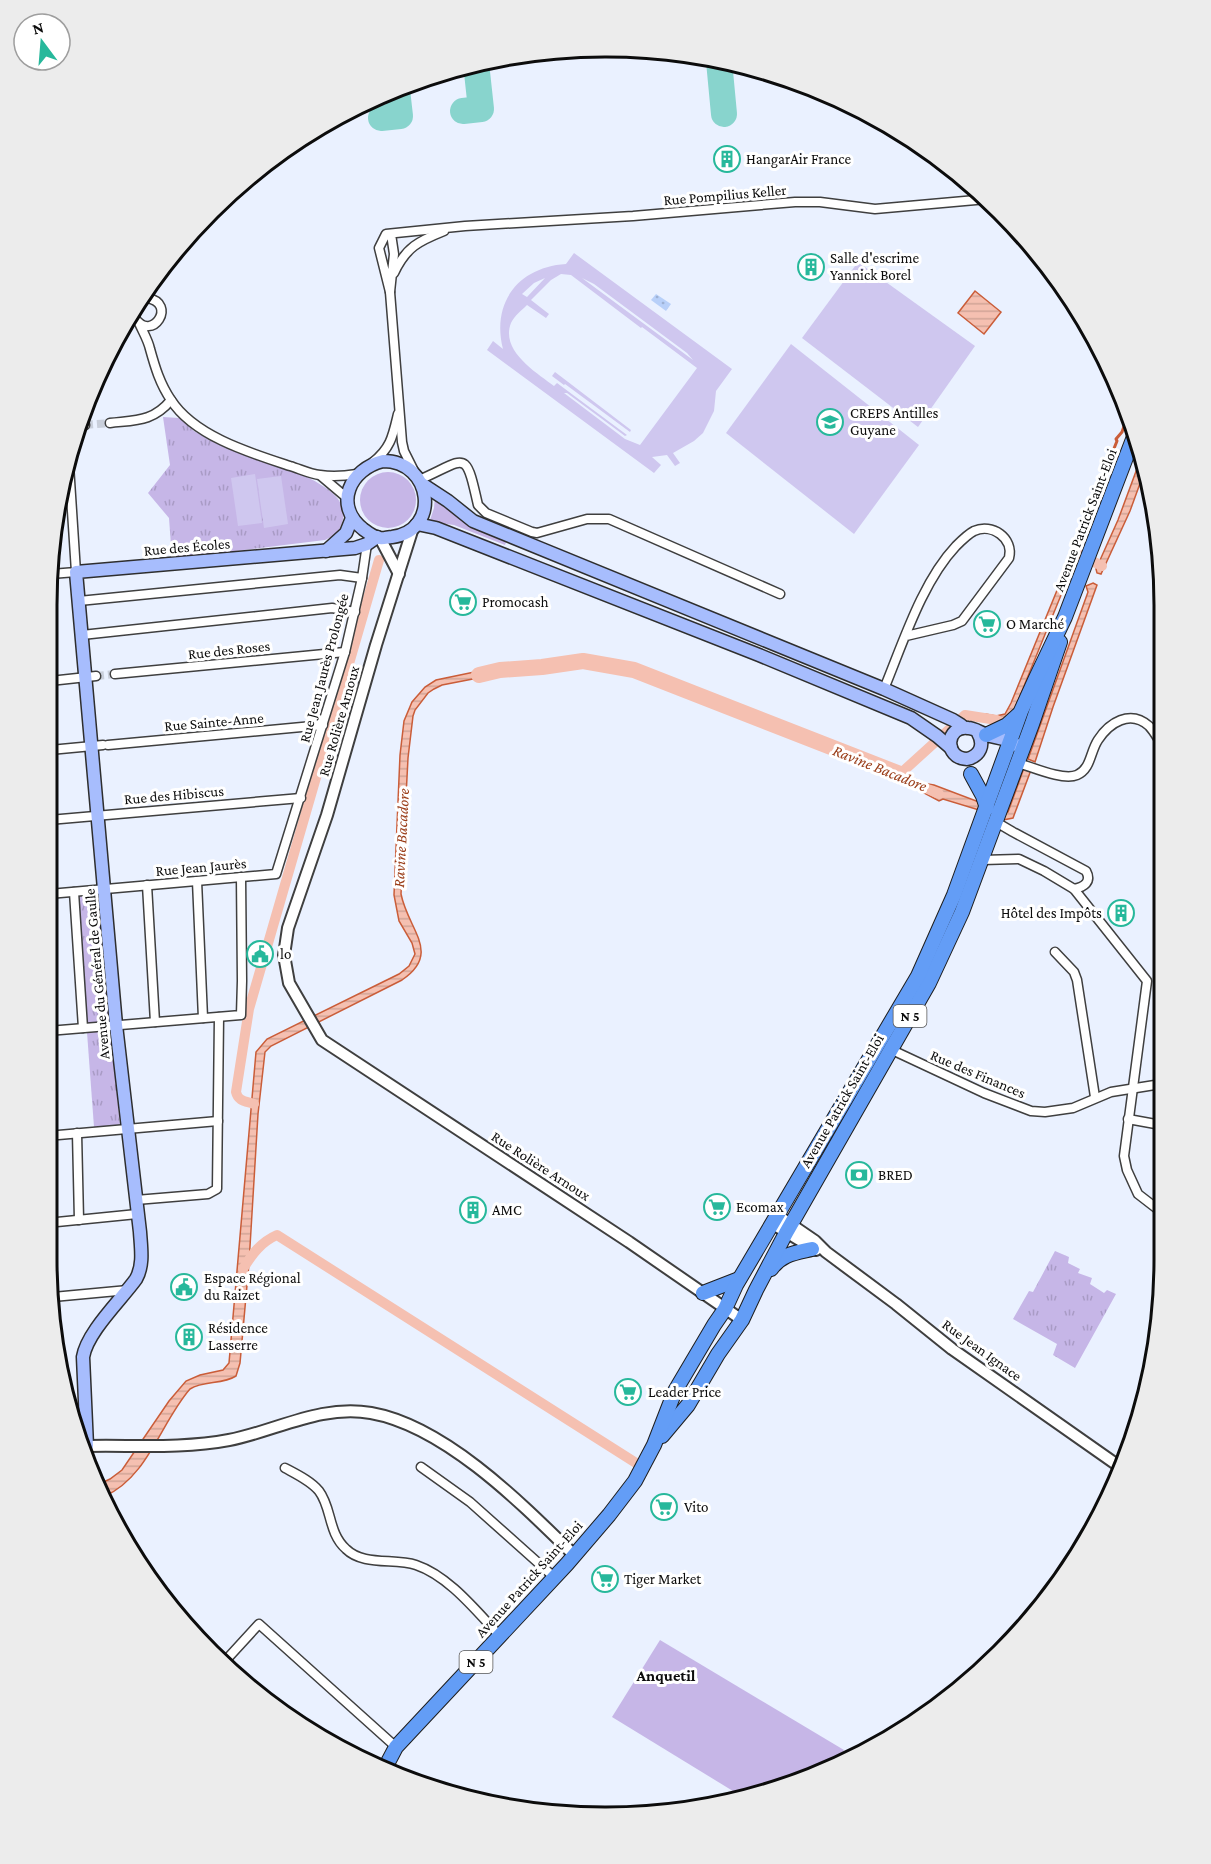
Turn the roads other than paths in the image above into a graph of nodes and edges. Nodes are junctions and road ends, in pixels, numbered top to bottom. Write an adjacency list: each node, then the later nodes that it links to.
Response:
1 (974, 200): 2 (street, Rue Pompilius Keller)
2 (465, 226): 3 (street, Rue Pompilius Keller); 4 (street, Rue Pompilius Keller)
3 (388, 234): 4 (street); 5 (street)
4 (393, 275): 5 (street)
5 (390, 292): 11 (street)
6 (150, 299): 8 (street)
7 (136, 320): 8 (street); 9 (street)
8 (154, 324): 9 (street)
9 (150, 347): 10 (street)
10 (171, 400): 12 (street); 16 (street)
11 (400, 405): 14 (street); 17 (street)
12 (110, 423)
13 (1130, 447): 33 (main road, Avenue Patrick Saint-Eloi / N 5)
14 (372, 464): 15 (main road); 17 (main road)
15 (357, 474): 16 (street); 21 (main road)
16 (321, 475): 21 (street)
17 (419, 479): 23 (main road); 30 (street); 40 (main road)
18 (71, 485): 20 (street, Avenue du Général de Gaulle)
19 (69, 495): 20 (street)
20 (72, 495): 26 (street, Avenue du Général de Gaulle)
21 (347, 498): 22 (main road)
22 (352, 518): 24 (main road); 25 (main road)
23 (414, 528): 24 (main road); 28 (street, Rue Rolière Arnoux); 48 (main road)
24 (375, 540): 25 (main road, Rue des Écoles); 28 (street); 29 (street, Rue Jean Jaurès Prolongée)
25 (326, 551): 26 (main road, Rue des Écoles)
26 (76, 572): 27 (street, Rue des Écoles); 31 (main road, Avenue du Général de Gaulle)
27 (58, 573)
28 (399, 574): 95 (street, Rue Rolière Arnoux)
29 (362, 578): 31 (street); 32 (street, Rue Jean Jaurès Prolongée)
30 (780, 594)
31 (79, 601): 34 (main road, Avenue du Général de Gaulle)
32 (355, 612): 34 (street); 36 (street, Rue Jean Jaurès Prolongée)
33 (1065, 617): 41 (main road, Avenue Patrick Saint-Eloi / N 5); 50 (main road, Avenue Patrick Saint-Eloi / N 5)
34 (82, 635): 38 (main road, Avenue du Général de Gaulle)
35 (906, 636): 35 (street); 40 (street)
36 (345, 652): 37 (street, Rue des Roses); 43 (street, Rue Jean Jaurès Prolongée)
37 (115, 674)
38 (91, 677): 39 (street); 47 (main road, Avenue du Général de Gaulle)
39 (57, 680)
40 (884, 689): 42 (main road)
41 (1021, 711): 44 (main road); 46 (main road, Avenue Patrick Saint-Eloi / N 5)
42 (959, 724): 44 (main road); 48 (main road)
43 (323, 725): 47 (street, Rue Sainte-Anne); 54 (street, Rue Jean Jaurès Prolongée)
44 (982, 734): 46 (main road); 48 (main road)
45 (1154, 734): 50 (street)
46 (1010, 740): 50 (main road); 52 (main road, Avenue Patrick Saint-Eloi / N 5)
47 (101, 745): 49 (street, Rue Sainte-Anne); 56 (main road, Avenue du Général de Gaulle)
48 (948, 746): 51 (main road)
49 (57, 749)
50 (1020, 762): 53 (main road, Avenue Patrick Saint-Eloi / N 5)
51 (972, 774): 52 (main road); 55 (main road)
52 (992, 790): 53 (main road); 55 (main road, Avenue Patrick Saint-Eloi / N 5)
53 (1006, 796): 58 (main road, Avenue Patrick Saint-Eloi / N 5)
54 (301, 798): 56 (street, Rue des Hibiscus); 60 (street, Rue Jean Jaurès)
55 (987, 808): 88 (main road, Avenue Patrick Saint-Eloi / N 5)
56 (98, 816): 57 (street, Rue des Hibiscus); 63 (main road, Avenue du Général de Gaulle)
57 (57, 819)
58 (996, 822): 59 (main road, Avenue Patrick Saint-Eloi / N 5); 64 (street)
59 (987, 860): 64 (street); 74 (main road, Avenue Patrick Saint-Eloi / N 5)
60 (241, 877): 61 (street, Rue Jean Jaurès); 68 (street)
61 (197, 881): 62 (street, Rue Jean Jaurès); 69 (street)
62 (147, 885): 63 (street, Rue Jean Jaurès); 70 (street)
63 (105, 889): 65 (street, Rue Jean Jaurès); 71 (main road, Avenue du Général de Gaulle)
64 (1074, 889): 76 (street)
65 (74, 892): 66 (street, Rue Jean Jaurès); 72 (street)
66 (57, 893)
67 (1055, 952): 77 (street)
68 (219, 1017): 69 (street); 79 (street)
69 (203, 1018): 70 (street)
70 (155, 1022): 71 (street)
71 (116, 1025): 72 (street); 81 (main road, Avenue du Général de Gaulle)
72 (83, 1028): 73 (street)
73 (57, 1030)
74 (892, 1050): 77 (street, Rue des Finances); 90 (main road, Avenue Patrick Saint-Eloi / N 5)
75 (1154, 1085): 76 (street, Rue des Finances)
76 (1133, 1088): 77 (street, Rue des Finances); 78 (street)
77 (1095, 1097)
78 (1128, 1119): 80 (street); 85 (street)
79 (218, 1121): 81 (street); 84 (street)
80 (1154, 1124)
81 (128, 1129): 82 (street); 84 (main road, Avenue du Général de Gaulle)
82 (77, 1133): 83 (street); 87 (street)
83 (57, 1135)
84 (136, 1200): 86 (main road, Avenue du Général de Gaulle)
85 (1154, 1206)
86 (137, 1214): 87 (street); 93 (main road, Avenue du Général de Gaulle)
87 (79, 1220): 89 (street)
88 (775, 1220): 90 (street, Rue Jean Ignace); 92 (main road, Avenue Patrick Saint-Eloi / N 5)
89 (57, 1221)
90 (788, 1228): 91 (street, Rue Jean Ignace); 94 (main road, Avenue Patrick Saint-Eloi / N 5)
91 (819, 1251): 94 (main road); 104 (street, Rue Jean Ignace)
92 (739, 1279): 95 (main road); 97 (main road, Avenue Patrick Saint-Eloi / N 5)
93 (128, 1290): 96 (street); 100 (main road, Avenue du Général de Gaulle)
94 (756, 1290): 98 (main road, Avenue Patrick Saint-Eloi / N 5)
95 (703, 1293): 97 (street, Rue Rolière Arnoux)
96 (58, 1297)
97 (725, 1309): 98 (street, Rue Rolière Arnoux); 102 (main road, Avenue Patrick Saint-Eloi / N 5)
98 (742, 1320): 102 (main road, Avenue Patrick Saint-Eloi / N 5)
99 (82, 1422): 100 (street)
100 (87, 1422): 101 (main road, Avenue du Général de Gaulle)
101 (86, 1433)
102 (654, 1445): 107 (main road, Avenue Patrick Saint-Eloi / N 5)
103 (90, 1446): 107 (street)
104 (1114, 1463)
105 (421, 1467): 108 (street)
106 (285, 1468): 109 (street)
107 (574, 1555): 108 (main road, Avenue Patrick Saint-Eloi / N 5)
108 (554, 1577): 109 (main road, Avenue Patrick Saint-Eloi / N 5)
109 (500, 1636): 111 (main road, Avenue Patrick Saint-Eloi / N 5)
110 (229, 1657): 111 (street)
111 (394, 1750): 112 (main road, Avenue Patrick Saint-Eloi / N 5); 113 (main road, Avenue Patrick Saint-Eloi / N 5)
112 (382, 1759)
113 (389, 1762)

